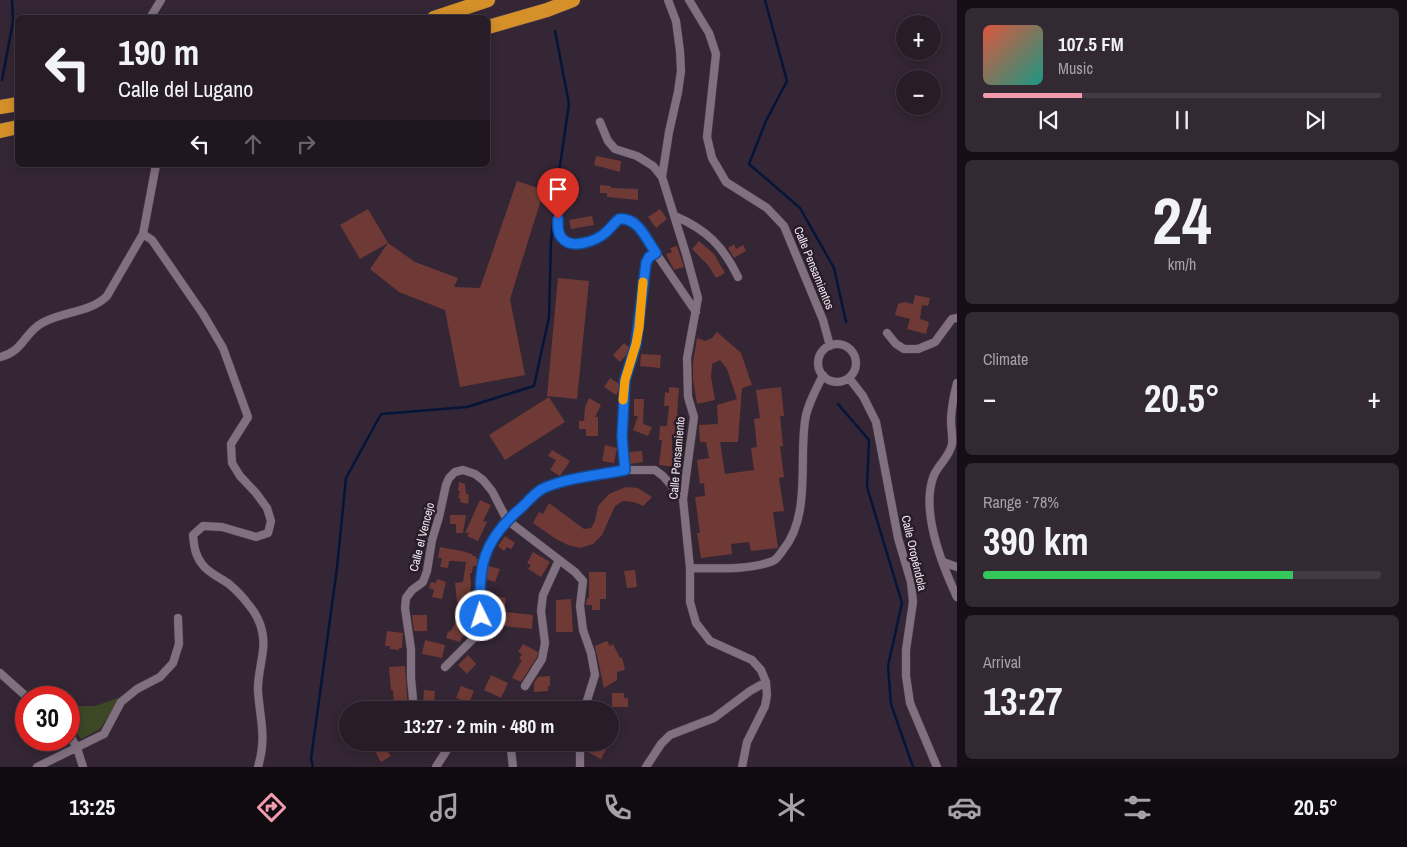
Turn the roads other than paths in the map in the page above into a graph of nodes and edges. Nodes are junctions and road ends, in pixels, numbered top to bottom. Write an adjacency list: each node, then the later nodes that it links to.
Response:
1 (161, 0): 6 (street)
2 (488, 0): 7 (highway)
3 (573, 0): 8 (highway)
4 (668, 0): 15 (street, Calle Pensamiento)
5 (689, 0): 24 (street, Calle Pensamientos)
6 (152, 15)
7 (443, 15)
8 (490, 26)
9 (15, 104): 10 (highway)
10 (0, 107)
11 (600, 122): 15 (street)
12 (15, 128): 13 (highway)
13 (0, 131)
14 (156, 167): 18 (street)
15 (662, 177): 17 (street, Calle Pensamiento)
16 (558, 209): 19 (street)
17 (675, 216): 20 (street); 21 (street, Calle Pensamiento)
18 (143, 234): 25 (street); 53 (street)
19 (656, 253): 21 (street); 29 (street)
20 (738, 277)
21 (696, 312): 30 (street, Calle Pensamiento)
22 (957, 318): 23 (street)
23 (887, 333)
24 (830, 346): 26 (street); 27 (street)
25 (0, 357)
26 (823, 375): 27 (street); 35 (street)
27 (849, 378): 59 (street, Calle Oropéndola)
28 (957, 383): 33 (street)
29 (625, 470): 30 (street); 31 (street)
30 (683, 500): 35 (street, Calle Pensamiento)
31 (507, 520): 32 (street); 38 (street); 43 (street, Calle el Vencejo)
32 (559, 560): 42 (street); 44 (street)
33 (943, 562): 34 (street); 36 (street)
34 (957, 567)
35 (690, 568): 40 (street, Calle Pensamiento)
36 (957, 598)
37 (178, 618): 45 (street)
38 (445, 667)
39 (0, 673): 41 (street)
40 (766, 682): 57 (street); 58 (street)
41 (15, 686)
42 (525, 686)
43 (413, 701)
44 (587, 701)
45 (80, 746)
46 (70, 751): 51 (street)
47 (77, 751): 52 (street)
48 (446, 751): 54 (street)
49 (511, 751): 55 (street)
50 (580, 751): 56 (street)
51 (37, 767)
52 (83, 767)
53 (258, 767)
54 (436, 767)
55 (513, 767)
56 (580, 767)
57 (646, 767)
58 (742, 767)
59 (937, 767)

